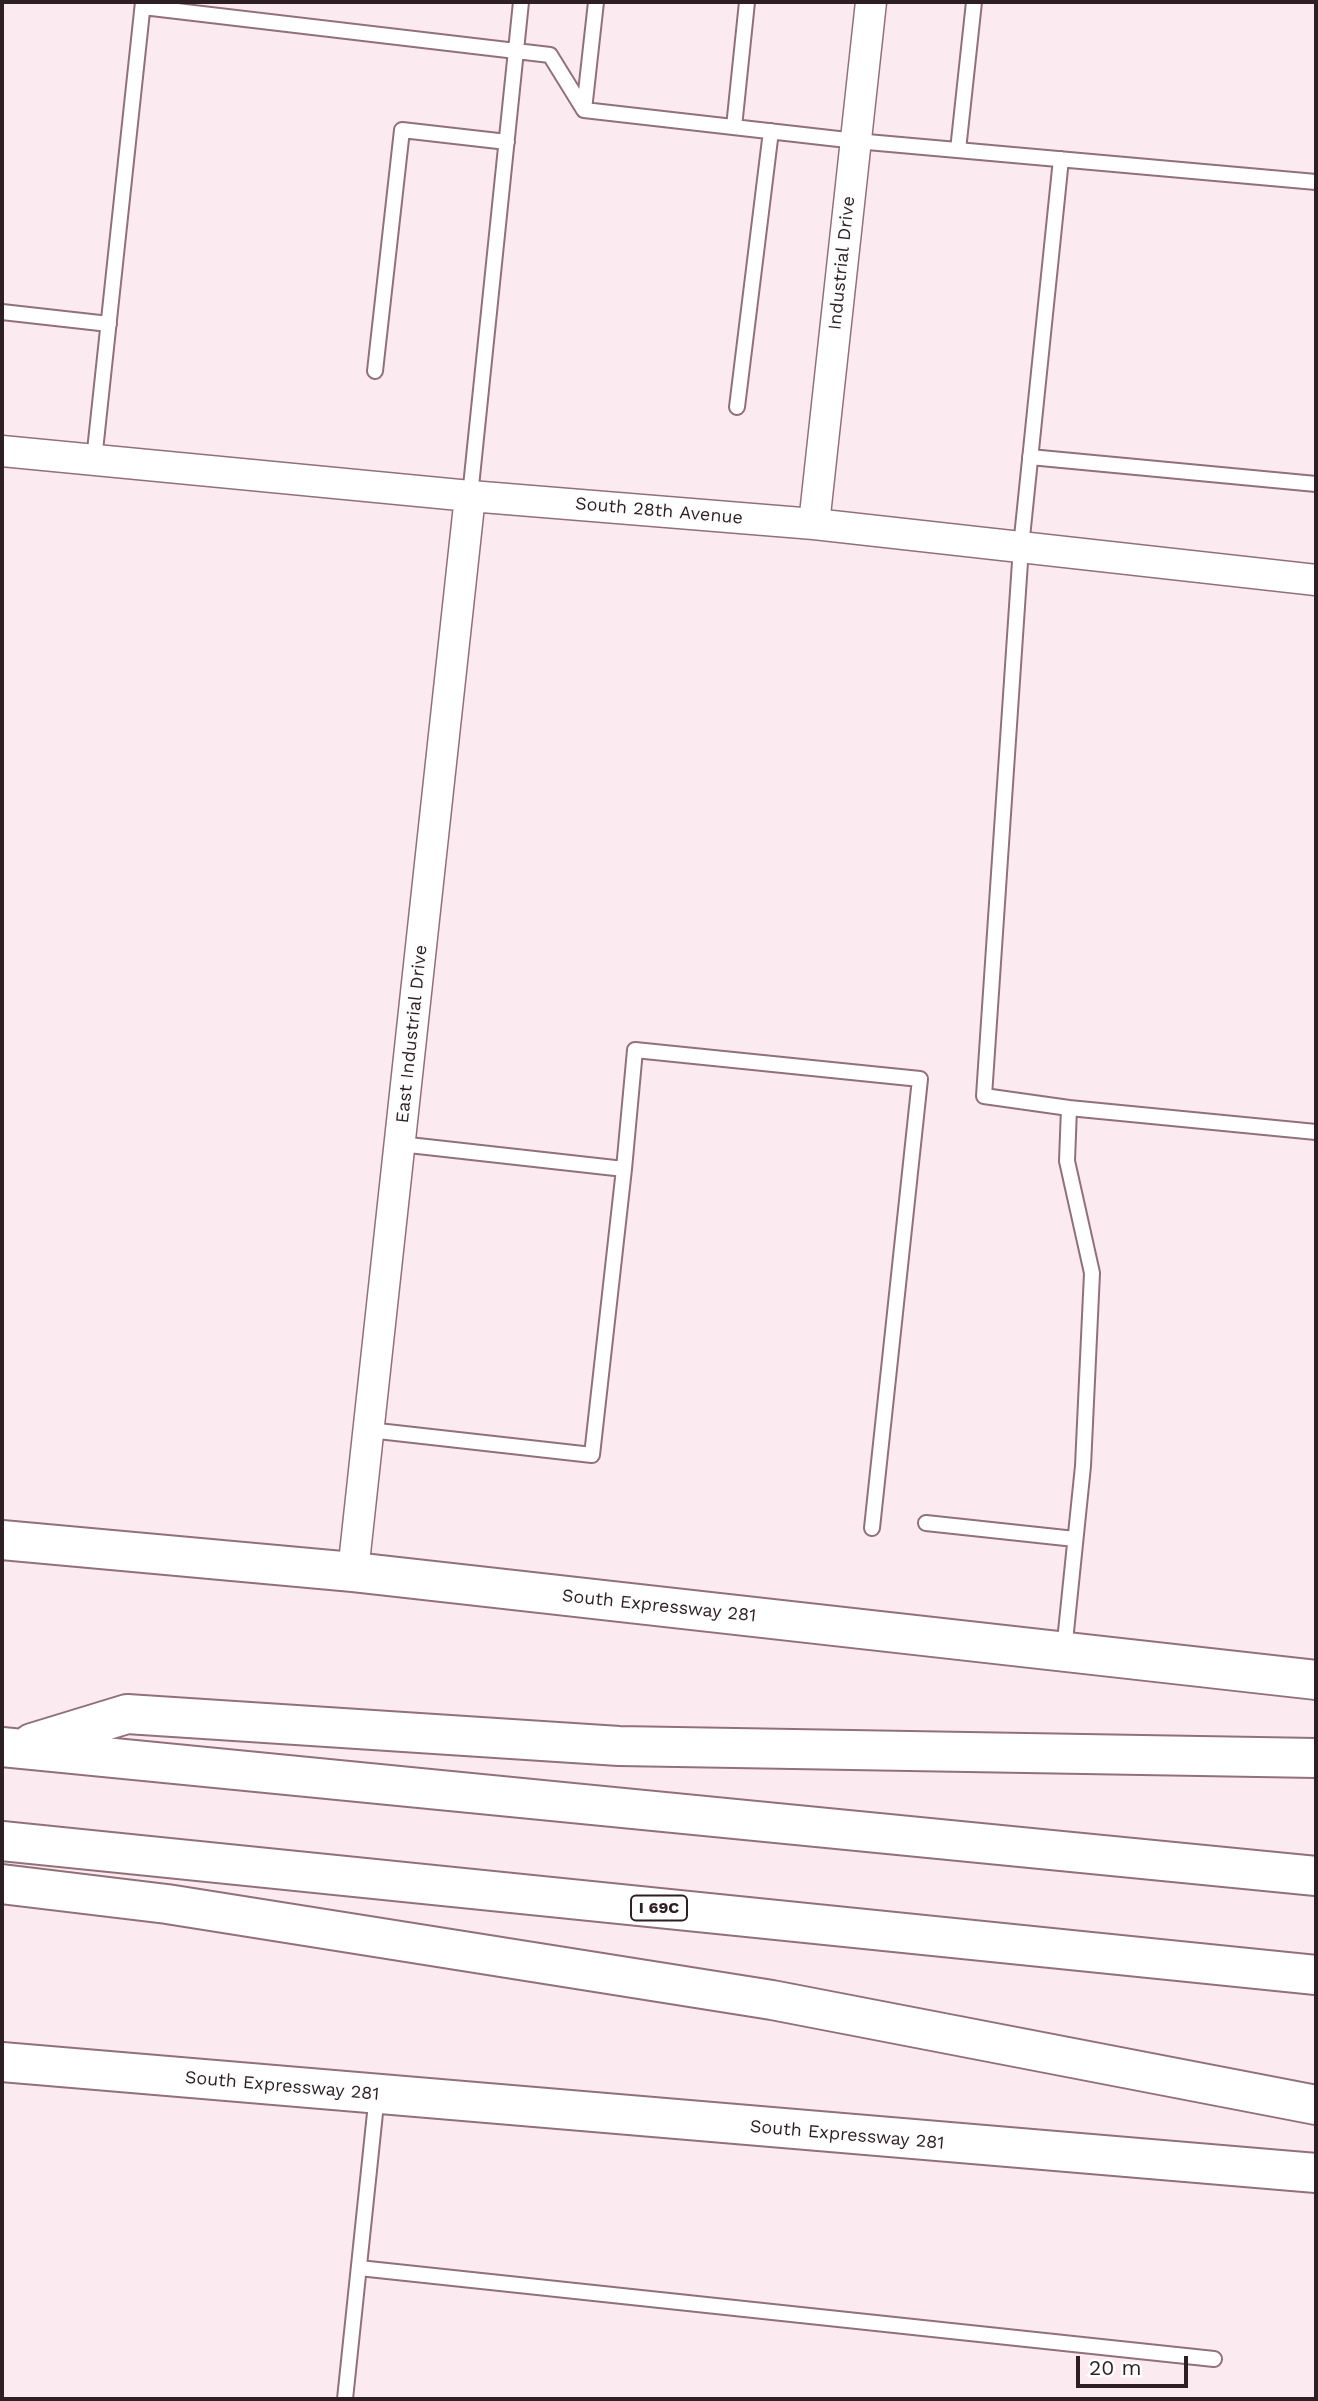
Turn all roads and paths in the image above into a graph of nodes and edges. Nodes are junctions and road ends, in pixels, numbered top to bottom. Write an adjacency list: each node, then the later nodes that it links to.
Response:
1 (521, 2): 7 (lane)
2 (596, 2): 8 (lane)
3 (747, 2): 9 (lane)
4 (871, 2): 11 (street, Industrial Drive)
5 (974, 2): 13 (lane)
6 (143, 4): 7 (lane); 17 (lane)
7 (516, 50): 8 (lane); 12 (lane)
8 (584, 110): 9 (lane)
9 (734, 127): 10 (lane)
10 (771, 131): 11 (lane); 19 (lane)
11 (856, 141): 13 (lane); 25 (street, Industrial Drive)
12 (507, 142): 18 (lane); 24 (lane)
13 (958, 150): 14 (lane)
14 (1061, 159): 15 (lane); 21 (lane)
15 (1316, 182)
16 (2, 312): 17 (lane)
17 (109, 324): 22 (lane)
18 (375, 371)
19 (737, 407)
20 (2, 451): 22 (street, South 28th Avenue)
21 (1030, 457): 23 (lane); 26 (lane)
22 (94, 460): 24 (street, South 28th Avenue)
23 (1316, 484)
24 (470, 496): 25 (street, South 28th Avenue); 30 (street, East Industrial Drive)
25 (814, 524): 26 (street, South 28th Avenue)
26 (1021, 547): 27 (street, South 28th Avenue); 28 (lane)
27 (1316, 580)
28 (1069, 1108): 29 (lane); 35 (lane)
29 (1316, 1132)
30 (400, 1144): 31 (lane); 32 (street, East Industrial Drive)
31 (624, 1169): 32 (lane); 34 (lane)
32 (369, 1430): 37 (street, East Industrial Drive)
33 (926, 1523): 35 (lane)
34 (872, 1528)
35 (1075, 1539): 38 (lane)
36 (2, 1540): 37 (main road, South Expressway 281)
37 (353, 1572): 38 (main road, South Expressway 281)
38 (1064, 1651): 39 (main road, South Expressway 281)
39 (1316, 1680)
40 (8, 1748): 41 (main road); 43 (main road)
41 (1316, 1758)
42 (2, 1841): 45 (main road, I 69C)
43 (1316, 1876)
44 (2, 1884): 48 (main road)
45 (1316, 1975)
46 (2, 2062): 47 (main road, South Expressway 281)
47 (377, 2094): 49 (main road, South Expressway 281); 50 (lane)
48 (1316, 2105)
49 (1316, 2173)
50 (359, 2268): 51 (lane); 52 (lane)
51 (1214, 2359)
52 (345, 2399)

